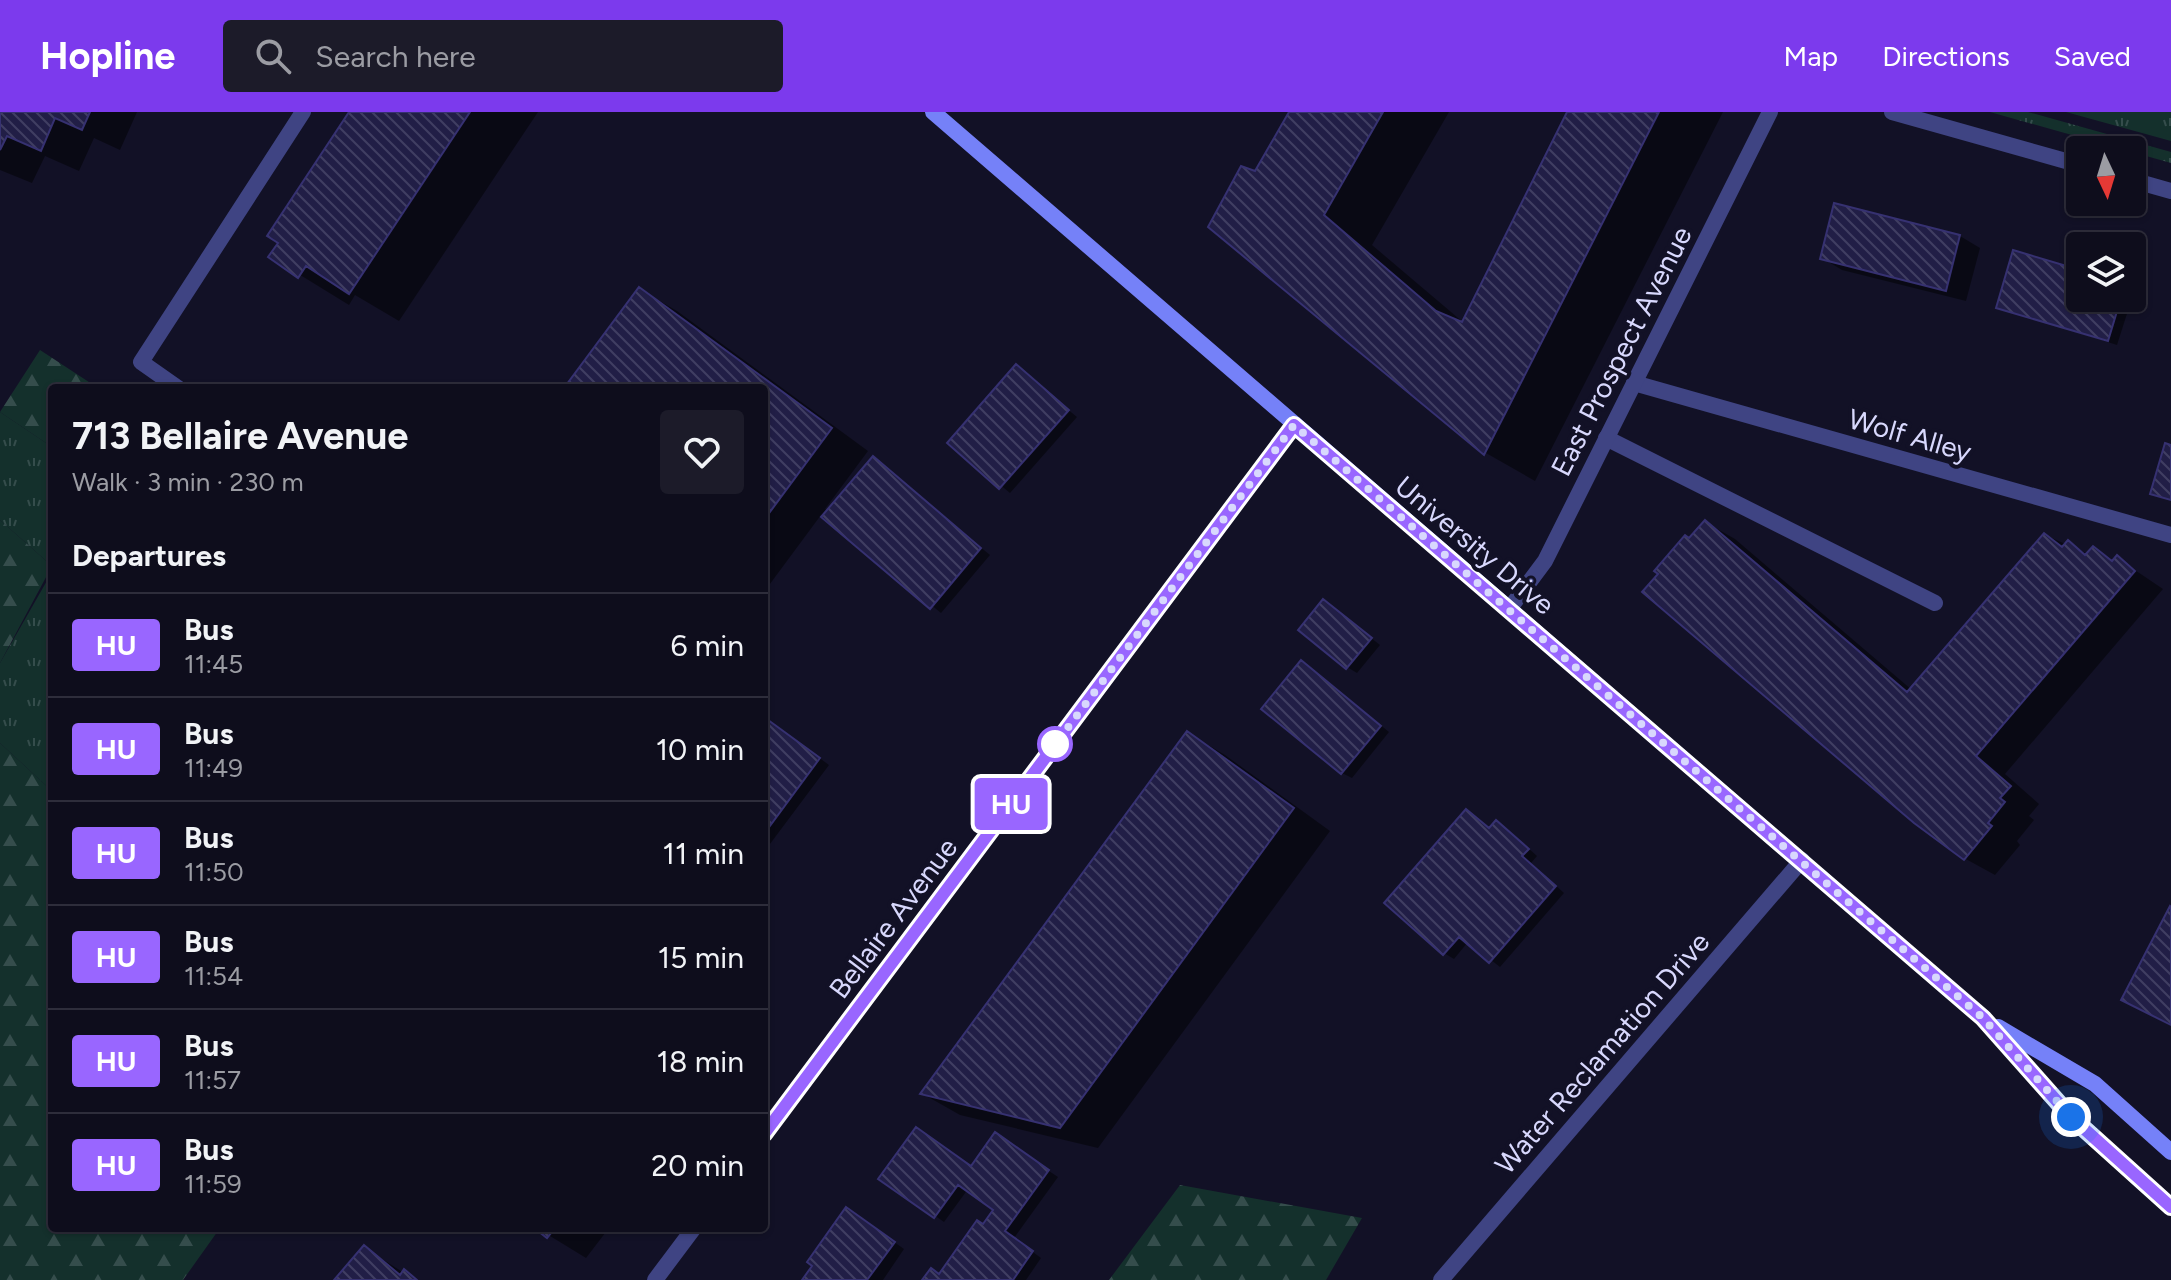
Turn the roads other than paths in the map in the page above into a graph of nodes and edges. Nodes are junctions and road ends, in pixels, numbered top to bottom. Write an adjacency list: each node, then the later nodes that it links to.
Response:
1 (303, 112): 9 (street)
2 (933, 112): 10 (main road, University Drive)
3 (1770, 112): 8 (street, East Prospect Avenue)
4 (1892, 112): 5 (street)
5 (2066, 161)
6 (2146, 184): 7 (street)
7 (2171, 191)
8 (1634, 383): 11 (street, East Prospect Avenue); 12 (street, Wolf Alley)
9 (172, 384)
10 (1294, 425): 14 (main road, University Drive); 17 (street, Bellaire Avenue)
11 (1606, 438): 13 (street); 14 (street, East Prospect Avenue)
12 (2171, 535)
13 (1935, 603)
14 (1510, 608): 15 (main road, University Drive)
15 (1802, 860): 16 (main road, University Drive); 22 (street, Water Reclamation Drive)
16 (1983, 1018): 18 (main road, University Drive); 19 (main road, University Drive)
17 (768, 1129)
18 (2171, 1152)
19 (2171, 1207)
20 (691, 1232): 21 (street)
21 (655, 1280)
22 (1441, 1280)

